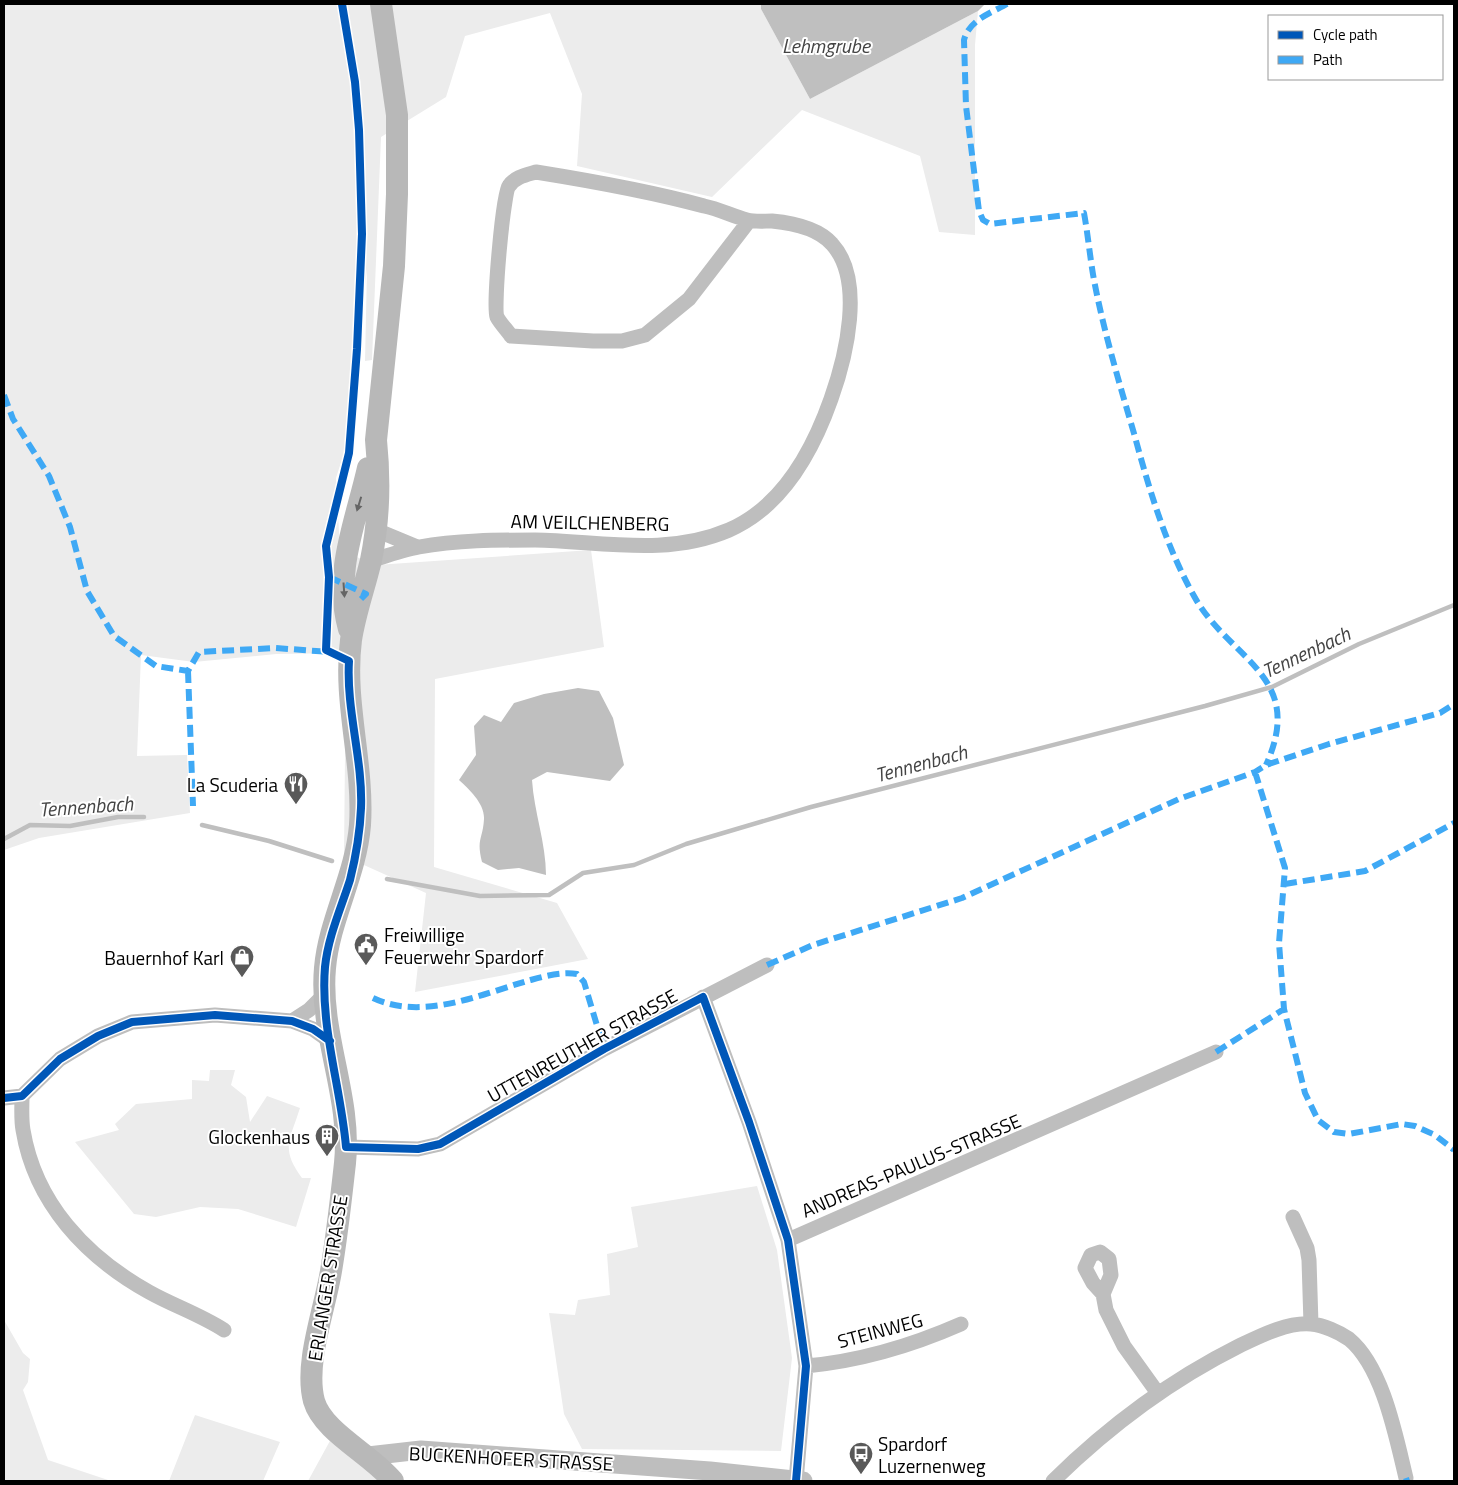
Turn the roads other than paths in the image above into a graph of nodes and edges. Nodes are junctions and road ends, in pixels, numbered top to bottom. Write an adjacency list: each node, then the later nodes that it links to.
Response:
1 (381, 4): 3 (main road)
2 (749, 221): 2 (street, AM VEILCHENBERG); 6 (street, AM VEILCHENBERG)
3 (376, 440): 4 (main road); 5 (main road, one-way to 5)
4 (376, 530): 5 (main road); 6 (street, AM VEILCHENBERG); 7 (main road)
5 (348, 540): 7 (main road); 8 (main road, one-way to 8)
6 (417, 547): 7 (street, AM VEILCHENBERG)
7 (370, 561): 8 (main road)
8 (352, 637): 10 (main road, ERLANGER STRASSE)
9 (767, 965): 11 (street, UTTENREUTHER STRASSE)
10 (324, 995): 12 (street); 13 (main road, ERLANGER STRASSE)
11 (703, 997): 17 (street, UTTENREUTHER STRASSE); 19 (street, UTTENREUTHER STRASSE)
12 (292, 1021): 13 (street); 15 (street)
13 (330, 1041): 17 (main road, ERLANGER STRASSE)
14 (1216, 1052): 19 (street, ANDREAS-PAULUS-STRASSE)
15 (22, 1096): 16 (street); 23 (street)
16 (4, 1098)
17 (346, 1147): 26 (main road, ERLANGER STRASSE)
18 (1293, 1217): 22 (street)
19 (788, 1240): 24 (street, ANDREAS-PAULUS-STRASSE)
20 (1103, 1294): 25 (street)
21 (961, 1324): 24 (street, STEINWEG)
22 (1310, 1324): 25 (street); 28 (street)
23 (224, 1330)
24 (806, 1366): 30 (street, ANDREAS-PAULUS-STRASSE)
25 (1157, 1392): 31 (street)
26 (368, 1456): 27 (street, BUCKENHOFER STRASSE); 29 (main road, ERLANGER STRASSE)
27 (706, 1476): 30 (street, BUCKENHOFER STRASSE)
28 (1406, 1478)
29 (393, 1481)
30 (798, 1481)
31 (1053, 1481)

